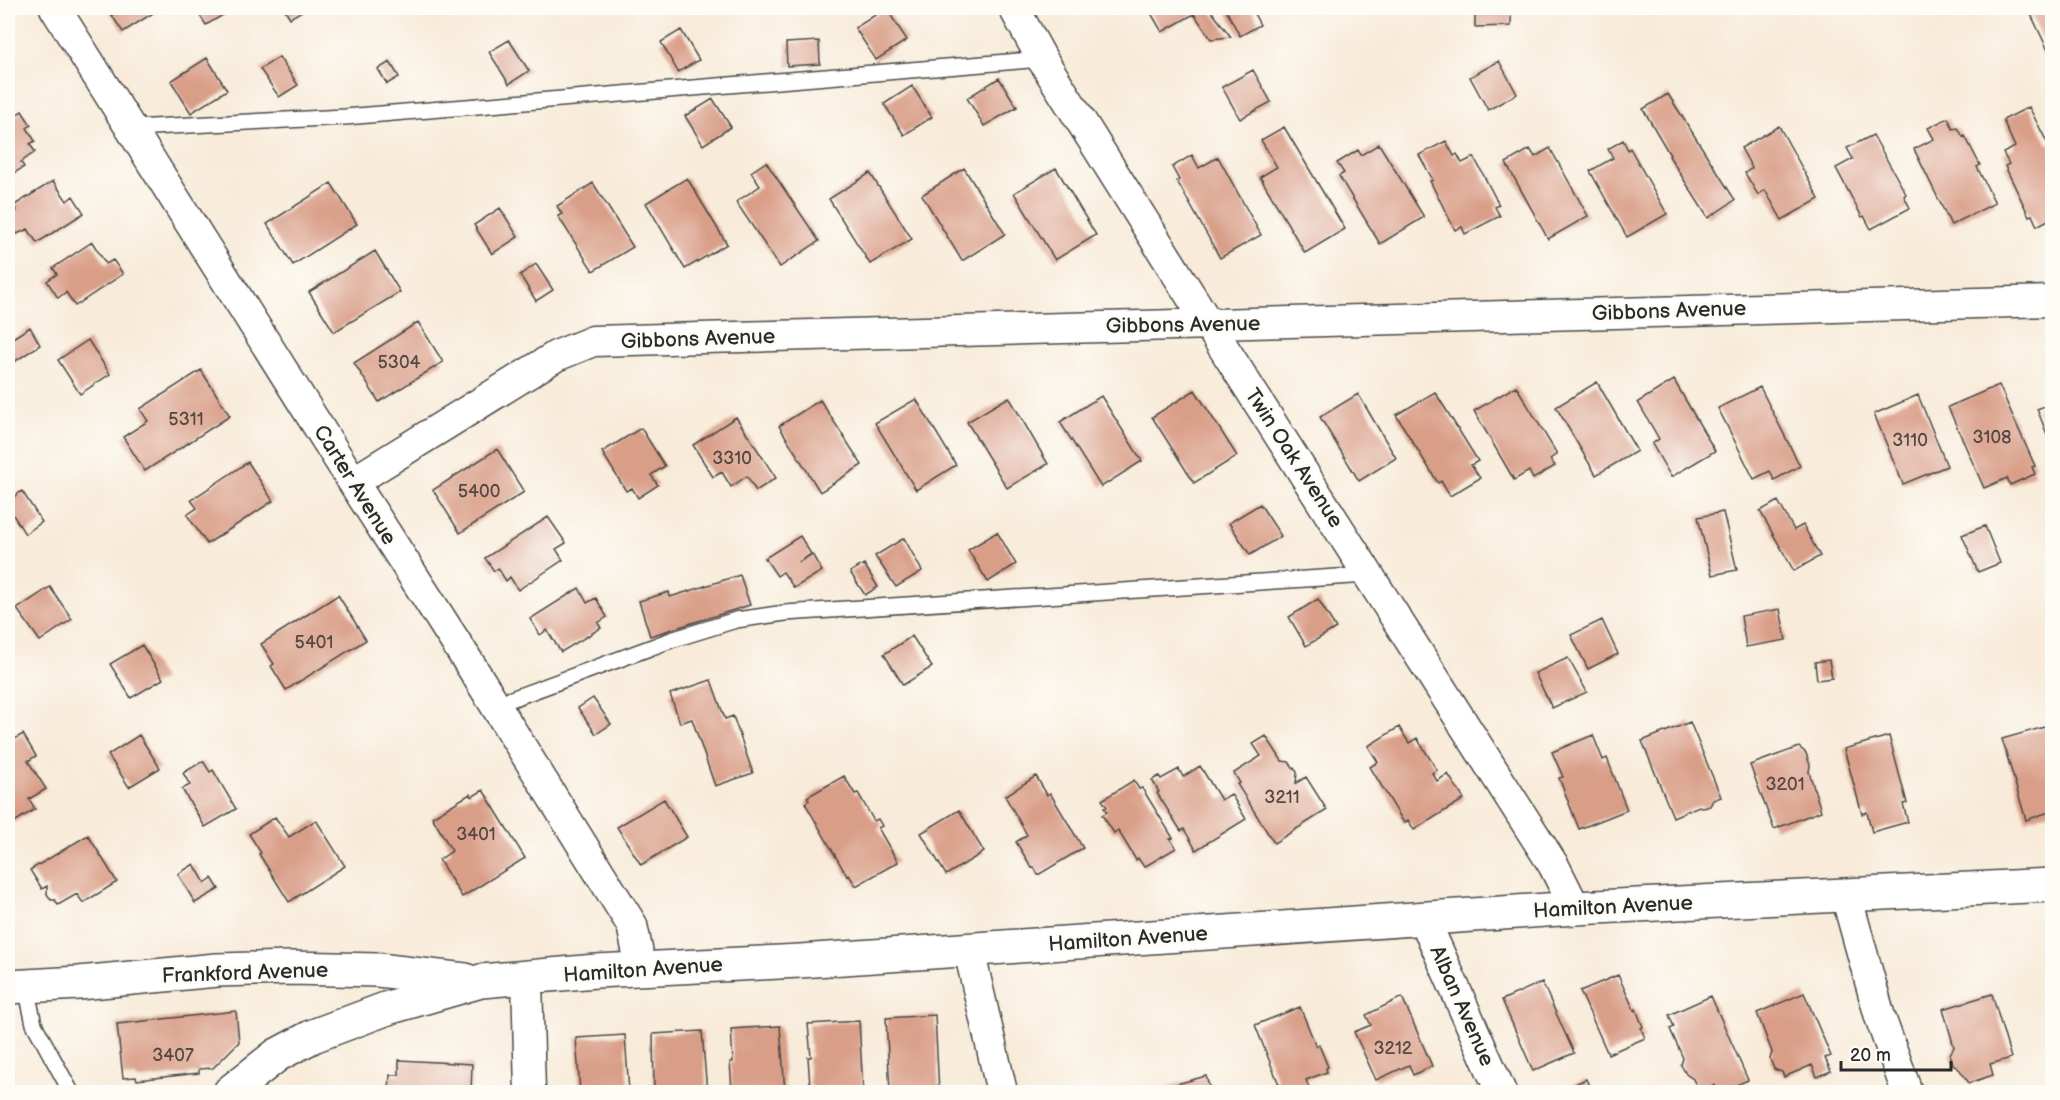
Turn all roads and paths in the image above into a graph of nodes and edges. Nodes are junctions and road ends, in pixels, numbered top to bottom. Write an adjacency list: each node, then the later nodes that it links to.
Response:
1 (55, 8): 4 (street, Carter Avenue)
2 (1014, 8): 3 (street, Twin Oak Avenue)
3 (1042, 59): 4 (lane); 6 (street, Twin Oak Avenue)
4 (132, 128): 7 (street, Carter Avenue)
5 (2052, 301): 6 (street, Gibbons Avenue)
6 (1209, 325): 7 (street, Gibbons Avenue); 8 (street, Twin Oak Avenue)
7 (353, 482): 9 (street, Carter Avenue)
8 (1368, 575): 9 (lane); 12 (street, Twin Oak Avenue)
9 (495, 705): 15 (street, Carter Avenue)
10 (2052, 885): 11 (street, Hamilton Avenue)
11 (1846, 895): 12 (street, Hamilton Avenue); 24 (street)
12 (1575, 908): 13 (street, Hamilton Avenue)
13 (1424, 919): 14 (street, Hamilton Avenue); 23 (street, Alban Avenue)
14 (969, 950): 15 (street, Hamilton Avenue); 22 (street)
15 (641, 968): 16 (street, Hamilton Avenue)
16 (527, 978): 17 (street, Hamilton Avenue); 21 (street)
17 (481, 981): 18 (street, Frankford Avenue); 20 (street, Hamilton Avenue)
18 (17, 987): 19 (lane)
19 (71, 1092)
20 (230, 1092)
21 (530, 1092)
22 (1002, 1092)
23 (1501, 1092)
24 (1907, 1092)

